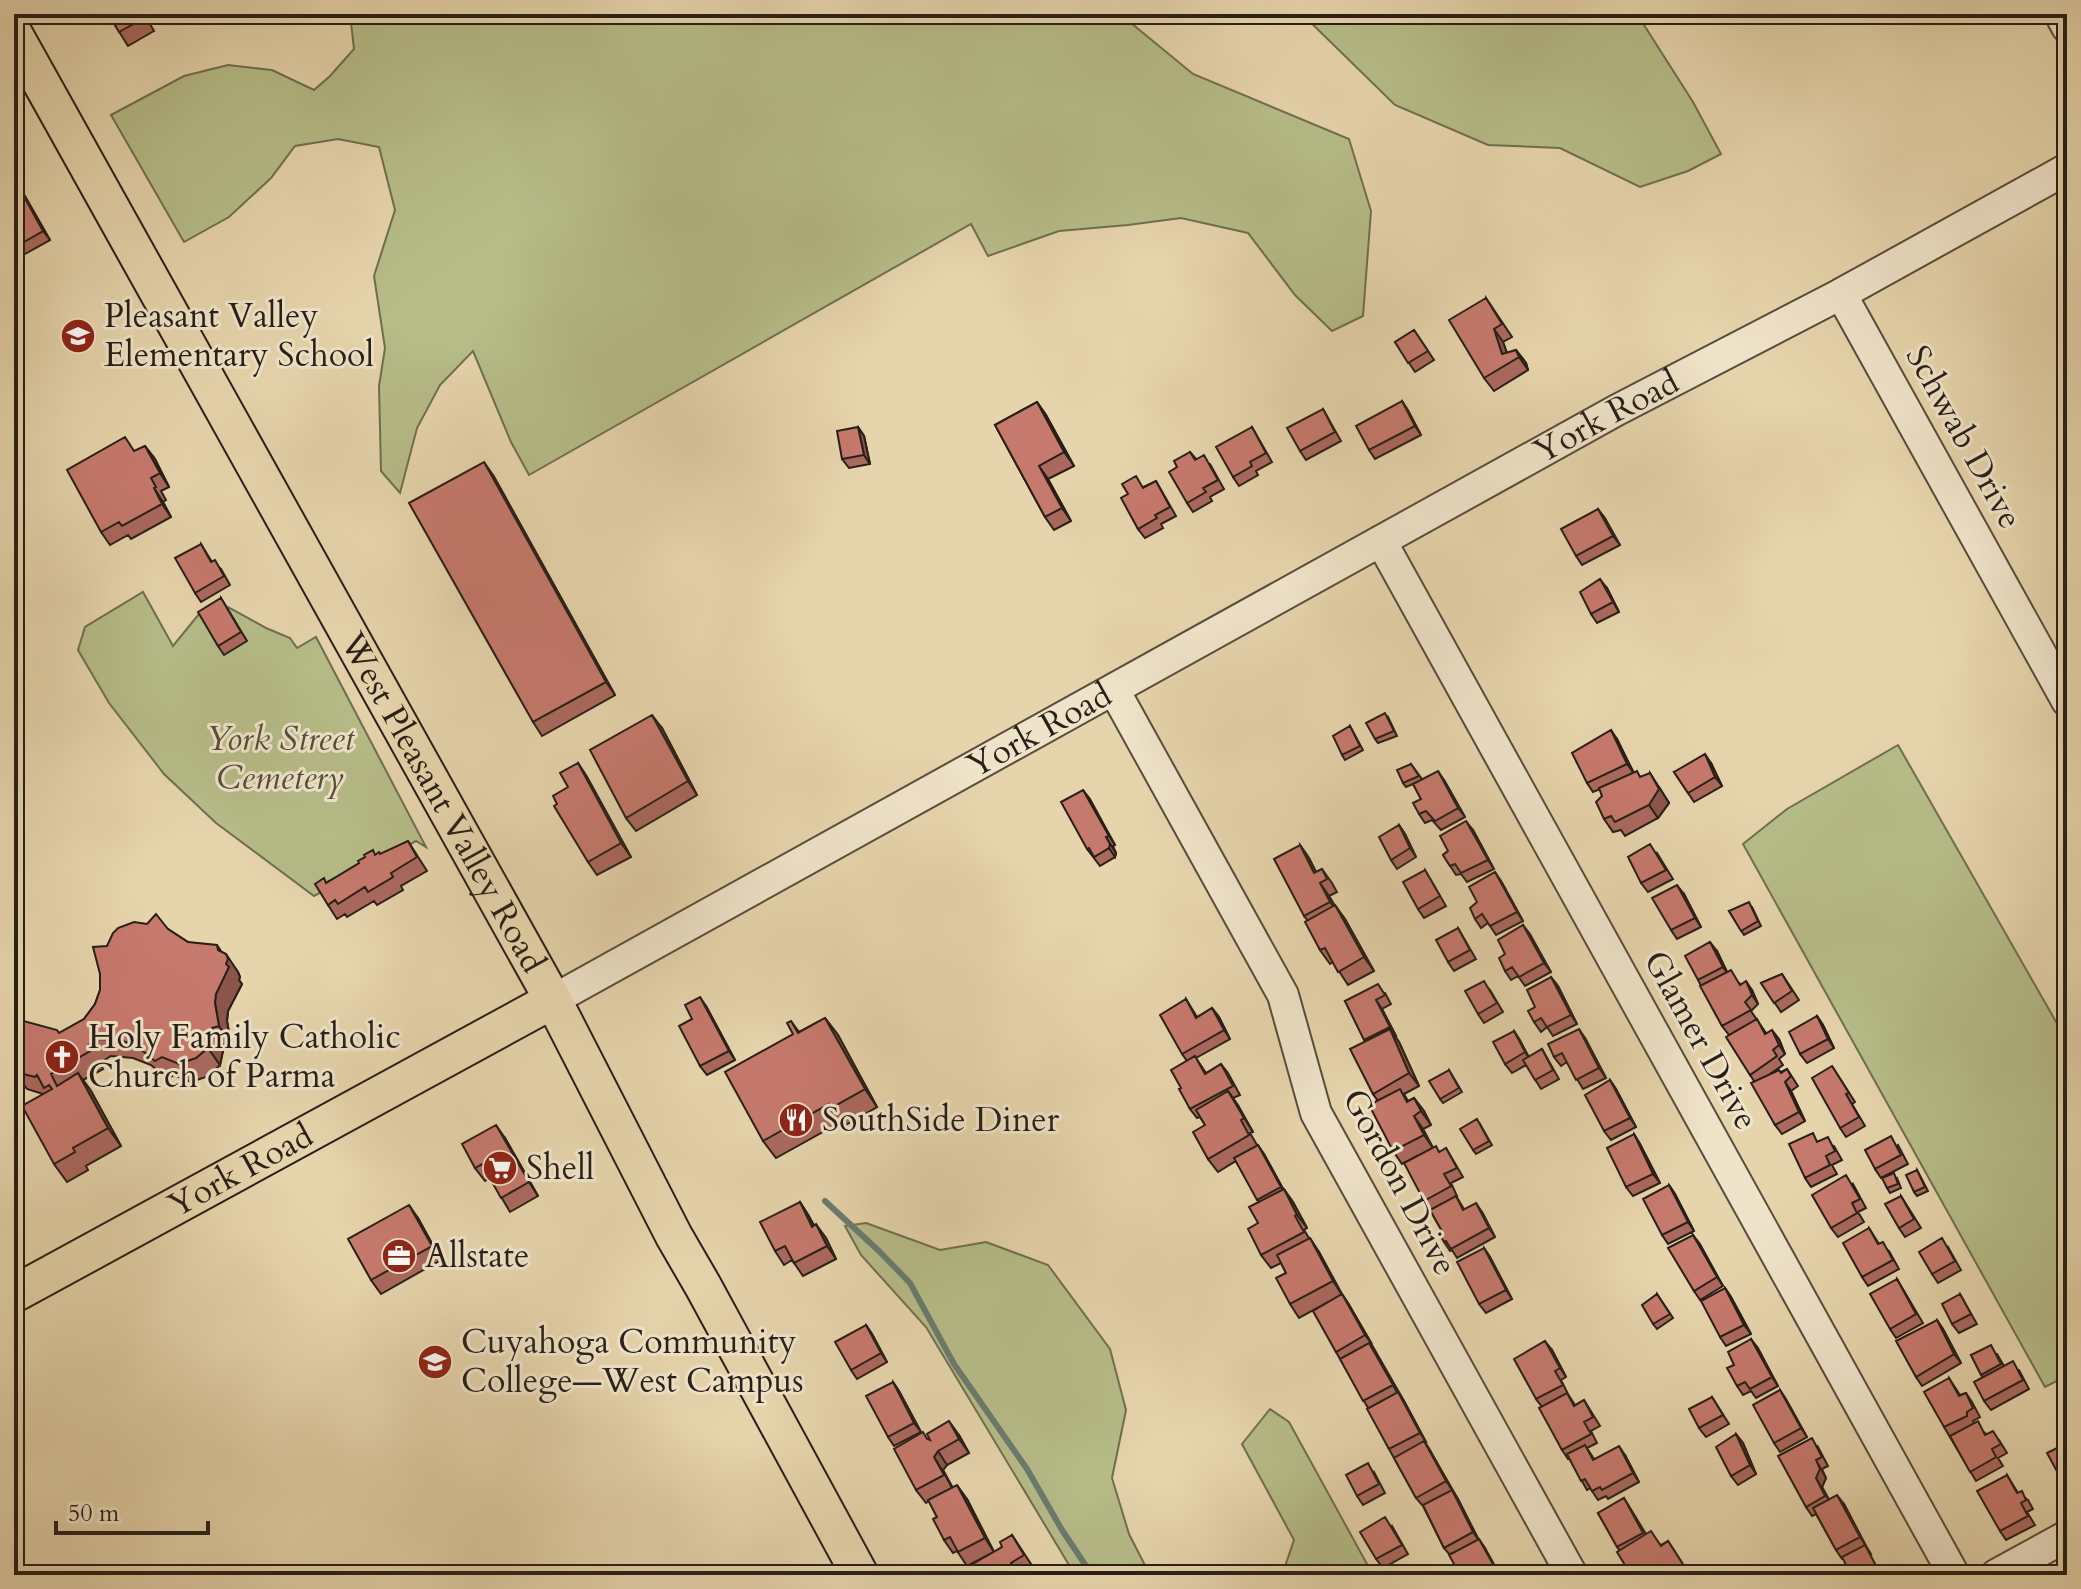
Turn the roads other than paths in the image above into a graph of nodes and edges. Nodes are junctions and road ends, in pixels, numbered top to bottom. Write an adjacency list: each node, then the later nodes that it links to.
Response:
1 (2060, 14): 2 (street)
2 (2067, 27)
3 (14, 34): 9 (main road, West Pleasant Valley Road)
4 (2067, 169): 5 (street, York Road)
5 (1841, 294): 6 (street, York Road); 8 (street, Schwab Drive)
6 (1381, 541): 7 (street, York Road); 14 (street, Glamer Drive)
7 (1114, 690): 9 (street, York Road); 13 (street, Gordon Drive)
8 (2067, 701)
9 (553, 1000): 10 (main road, York Road); 12 (main road, West Pleasant Valley Road)
10 (14, 1294)
11 (2067, 1536): 15 (street)
12 (860, 1575)
13 (1572, 1575)
14 (1954, 1575)
15 (1996, 1575)

